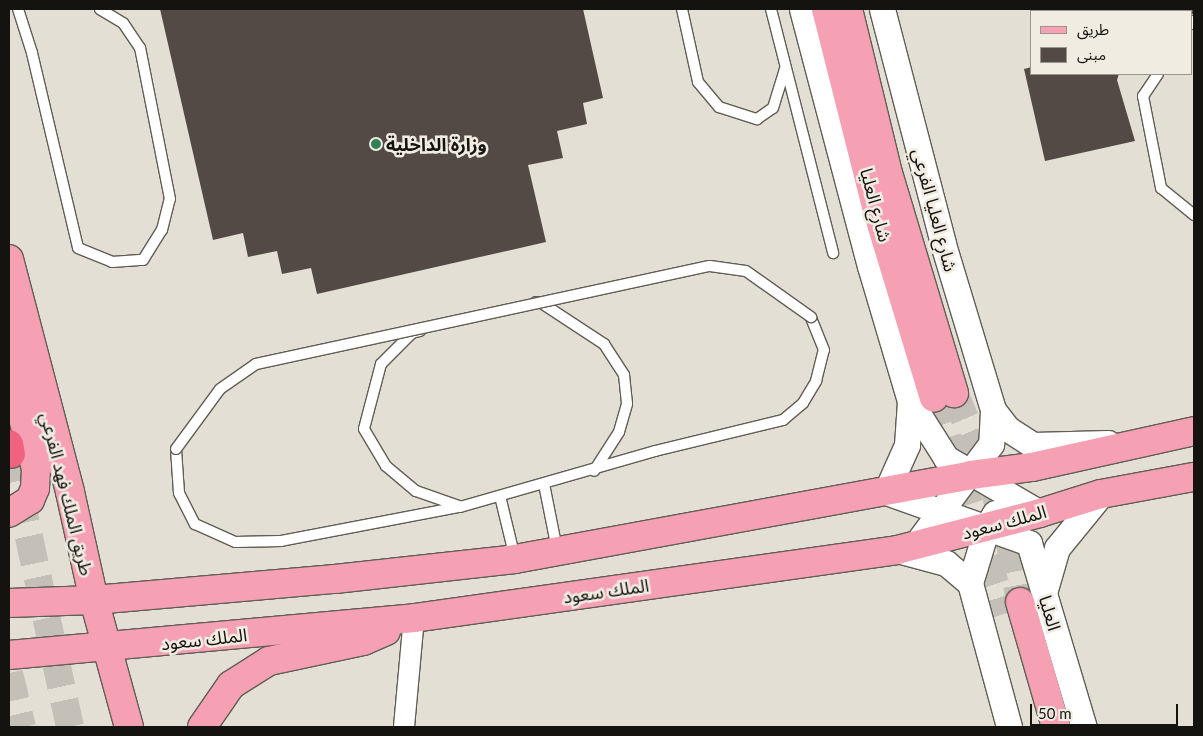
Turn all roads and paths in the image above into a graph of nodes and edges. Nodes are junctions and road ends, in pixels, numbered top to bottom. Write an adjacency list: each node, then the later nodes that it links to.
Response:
1 (18, 9): 2 (lane)
2 (100, 9)
3 (682, 9): 9 (lane)
4 (771, 9): 9 (lane)
5 (802, 9): 15 (street)
6 (826, 9): 15 (main road, شارع العليا)
7 (848, 9): 15 (main road, شارع العليا)
8 (882, 9): 16 (street, شارع العليا الفرعي)
9 (786, 68): 12 (lane)
10 (1157, 75): 11 (lane)
11 (1194, 215)
12 (833, 253)
13 (9, 259): 37 (main road, طريق الملك فهد الفرعي)
14 (9, 314): 30 (main road)
15 (933, 398): 21 (street); 24 (street)
16 (993, 410): 18 (street, شارع العليا الفرعي); 21 (street, شارع العليا الفرعي)
17 (1194, 431): 18 (main road)
18 (1145, 442): 19 (main road)
19 (1018, 468): 21 (main road); 25 (street)
20 (594, 471): 23 (lane); 28 (lane); 28 (lane, bridge)
21 (971, 475): 24 (main road); 25 (street); 29 (street, شارع العليا الفرعي)
22 (1194, 477): 26 (main road, الملك سعود)
23 (544, 484): 27 (lane); 34 (lane)
24 (886, 492): 29 (street, العليا); 34 (main road)
25 (1005, 494): 31 (street); 32 (street)
26 (1101, 494): 31 (main road, الملك سعود); 39 (street)
27 (500, 496): 28 (lane); 35 (lane)
28 (460, 507)
29 (942, 512): 32 (street, العليا); 33 (street, شارع العليا الفرعي)
30 (9, 513)
31 (1040, 513): 32 (main road, الملك سعود)
32 (987, 527): 33 (main road, الملك سعود); 36 (street); 39 (street, العليا)
33 (907, 546): 36 (street); 40 (main road, الملك سعود)
34 (558, 553): 35 (main road)
35 (515, 559): 37 (main road)
36 (970, 583): 46 (street)
37 (94, 600): 38 (main road); 41 (main road, طريق الملك فهد الفرعي)
38 (9, 603)
39 (1023, 603): 47 (main road); 48 (main road); 49 (street, العليا)
40 (414, 618): 41 (main road, الملك سعود); 44 (main road); 45 (street)
41 (107, 648): 42 (main road, الملك سعود); 43 (main road, طريق الملك فهد الفرعي)
42 (9, 655)
43 (129, 727)
44 (202, 727)
45 (404, 727)
46 (1009, 727)
47 (1038, 727)
48 (1056, 727)
49 (1084, 727)

